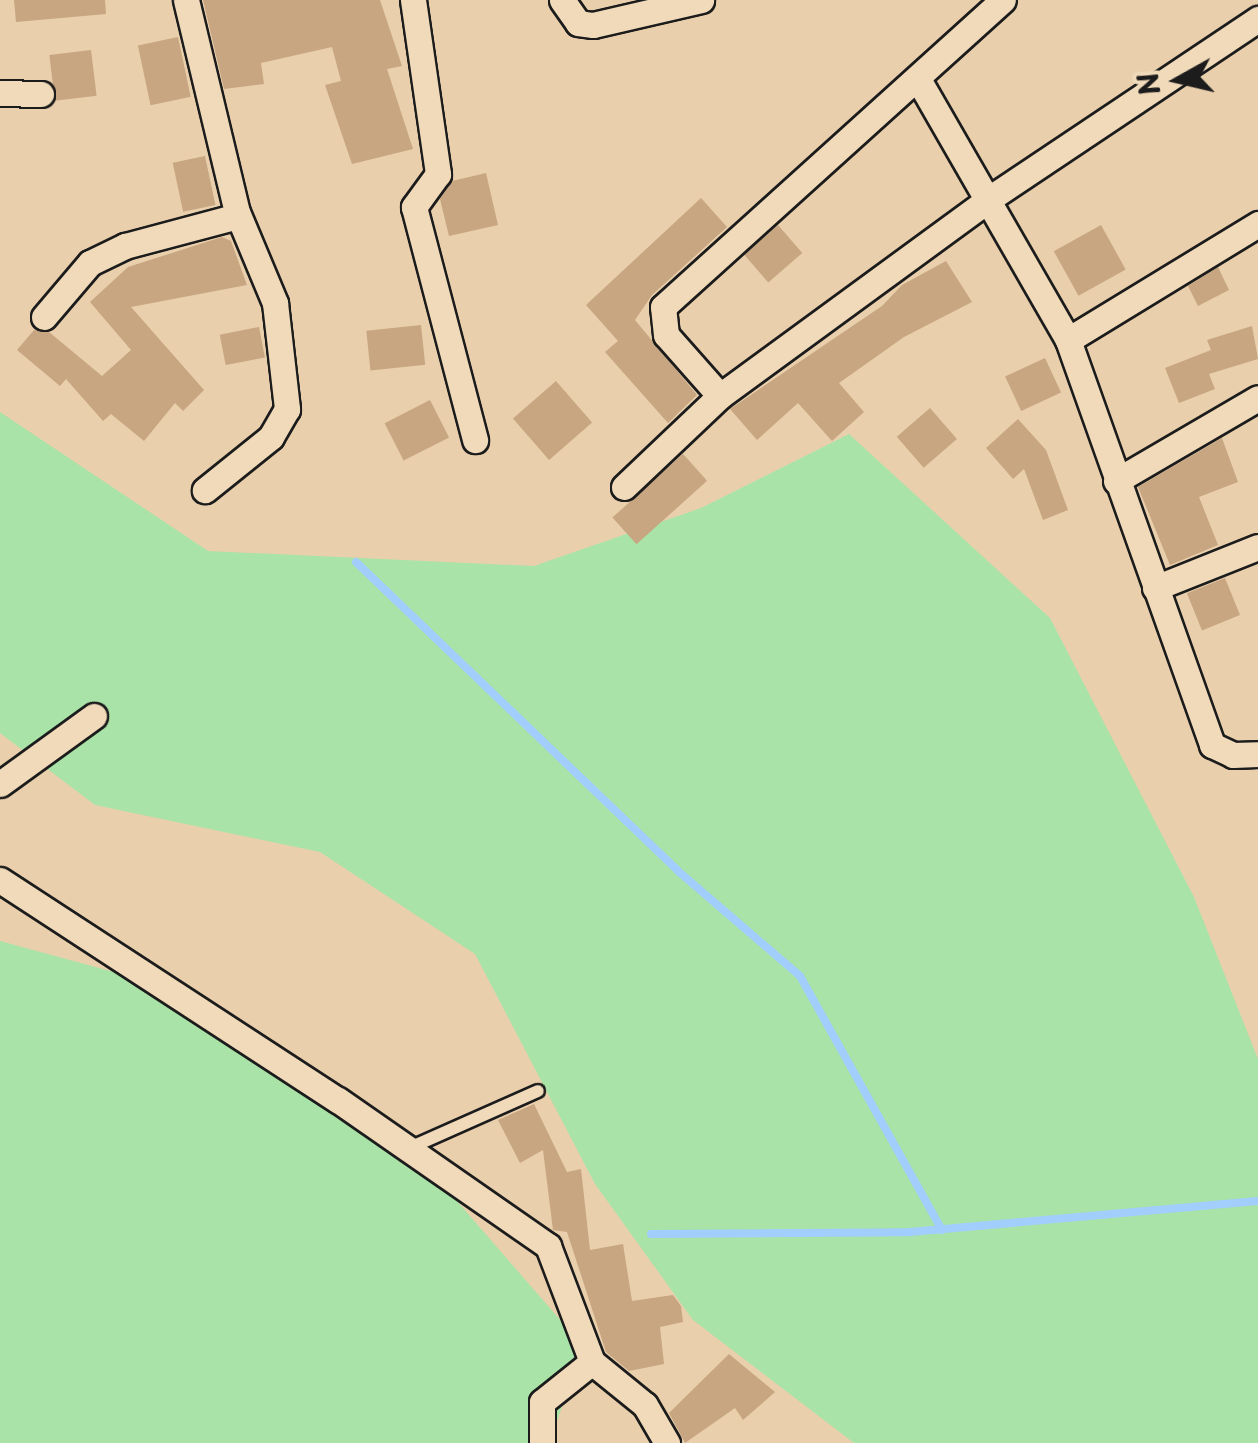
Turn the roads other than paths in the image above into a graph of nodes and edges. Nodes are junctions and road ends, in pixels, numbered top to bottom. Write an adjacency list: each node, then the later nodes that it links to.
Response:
1 (186, 0): 11 (street)
2 (413, 0): 17 (street)
3 (562, 0): 4 (street)
4 (701, 0)
5 (1003, 0): 7 (street)
6 (1258, 19): 10 (street)
7 (918, 80): 10 (street); 15 (street)
8 (0, 94): 9 (street)
9 (41, 94)
10 (990, 199): 14 (street); 15 (street)
11 (238, 216): 13 (street); 20 (street)
12 (1258, 224): 14 (street)
13 (44, 317)
14 (1068, 340): 18 (street)
15 (720, 396): 19 (street)
16 (1258, 398): 18 (street)
17 (475, 440)
18 (1116, 481): 22 (street)
19 (624, 487)
20 (205, 490)
21 (1258, 547): 22 (street)
22 (1155, 588): 24 (street)
23 (94, 716): 25 (street)
24 (1258, 754)
25 (0, 784)
26 (0, 880): 28 (street)
27 (538, 1091): 28 (lane)
28 (404, 1150): 29 (street)
29 (592, 1362): 30 (street); 31 (street)
30 (542, 1443)
31 (667, 1443)

